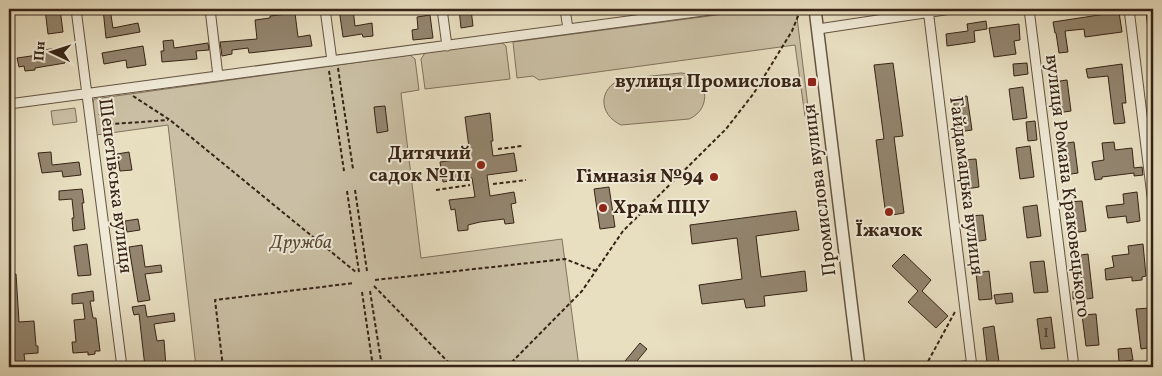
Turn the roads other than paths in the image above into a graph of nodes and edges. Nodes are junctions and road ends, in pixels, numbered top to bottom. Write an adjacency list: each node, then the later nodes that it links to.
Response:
1 (76, 9): 18 (street, Шепетівська вулиця)
2 (210, 9): 17 (street)
3 (325, 9): 16 (street)
4 (442, 9): 15 (street)
5 (565, 9): 13 (street)
6 (718, 9): 12 (street)
7 (815, 9): 14 (street, Промислова вулиця)
8 (951, 9): 11 (street)
9 (1029, 9): 25 (street, вулиця Романа Краковецького)
10 (1129, 9): 20 (street)
11 (928, 10): 14 (street); 21 (street, Гайдамацька вулиця)
12 (687, 11): 13 (street)
13 (568, 29): 15 (street)
14 (818, 29): 23 (street, Промислова вулиця)
15 (447, 46): 16 (street)
16 (332, 61): 17 (street)
17 (218, 76): 18 (street)
18 (87, 94): 19 (street); 22 (street, Шепетівська вулиця)
19 (9, 104)
20 (1153, 204)
21 (972, 365): 24 (lane)
22 (122, 367)
23 (859, 367)
24 (940, 367)
25 (1074, 367)

